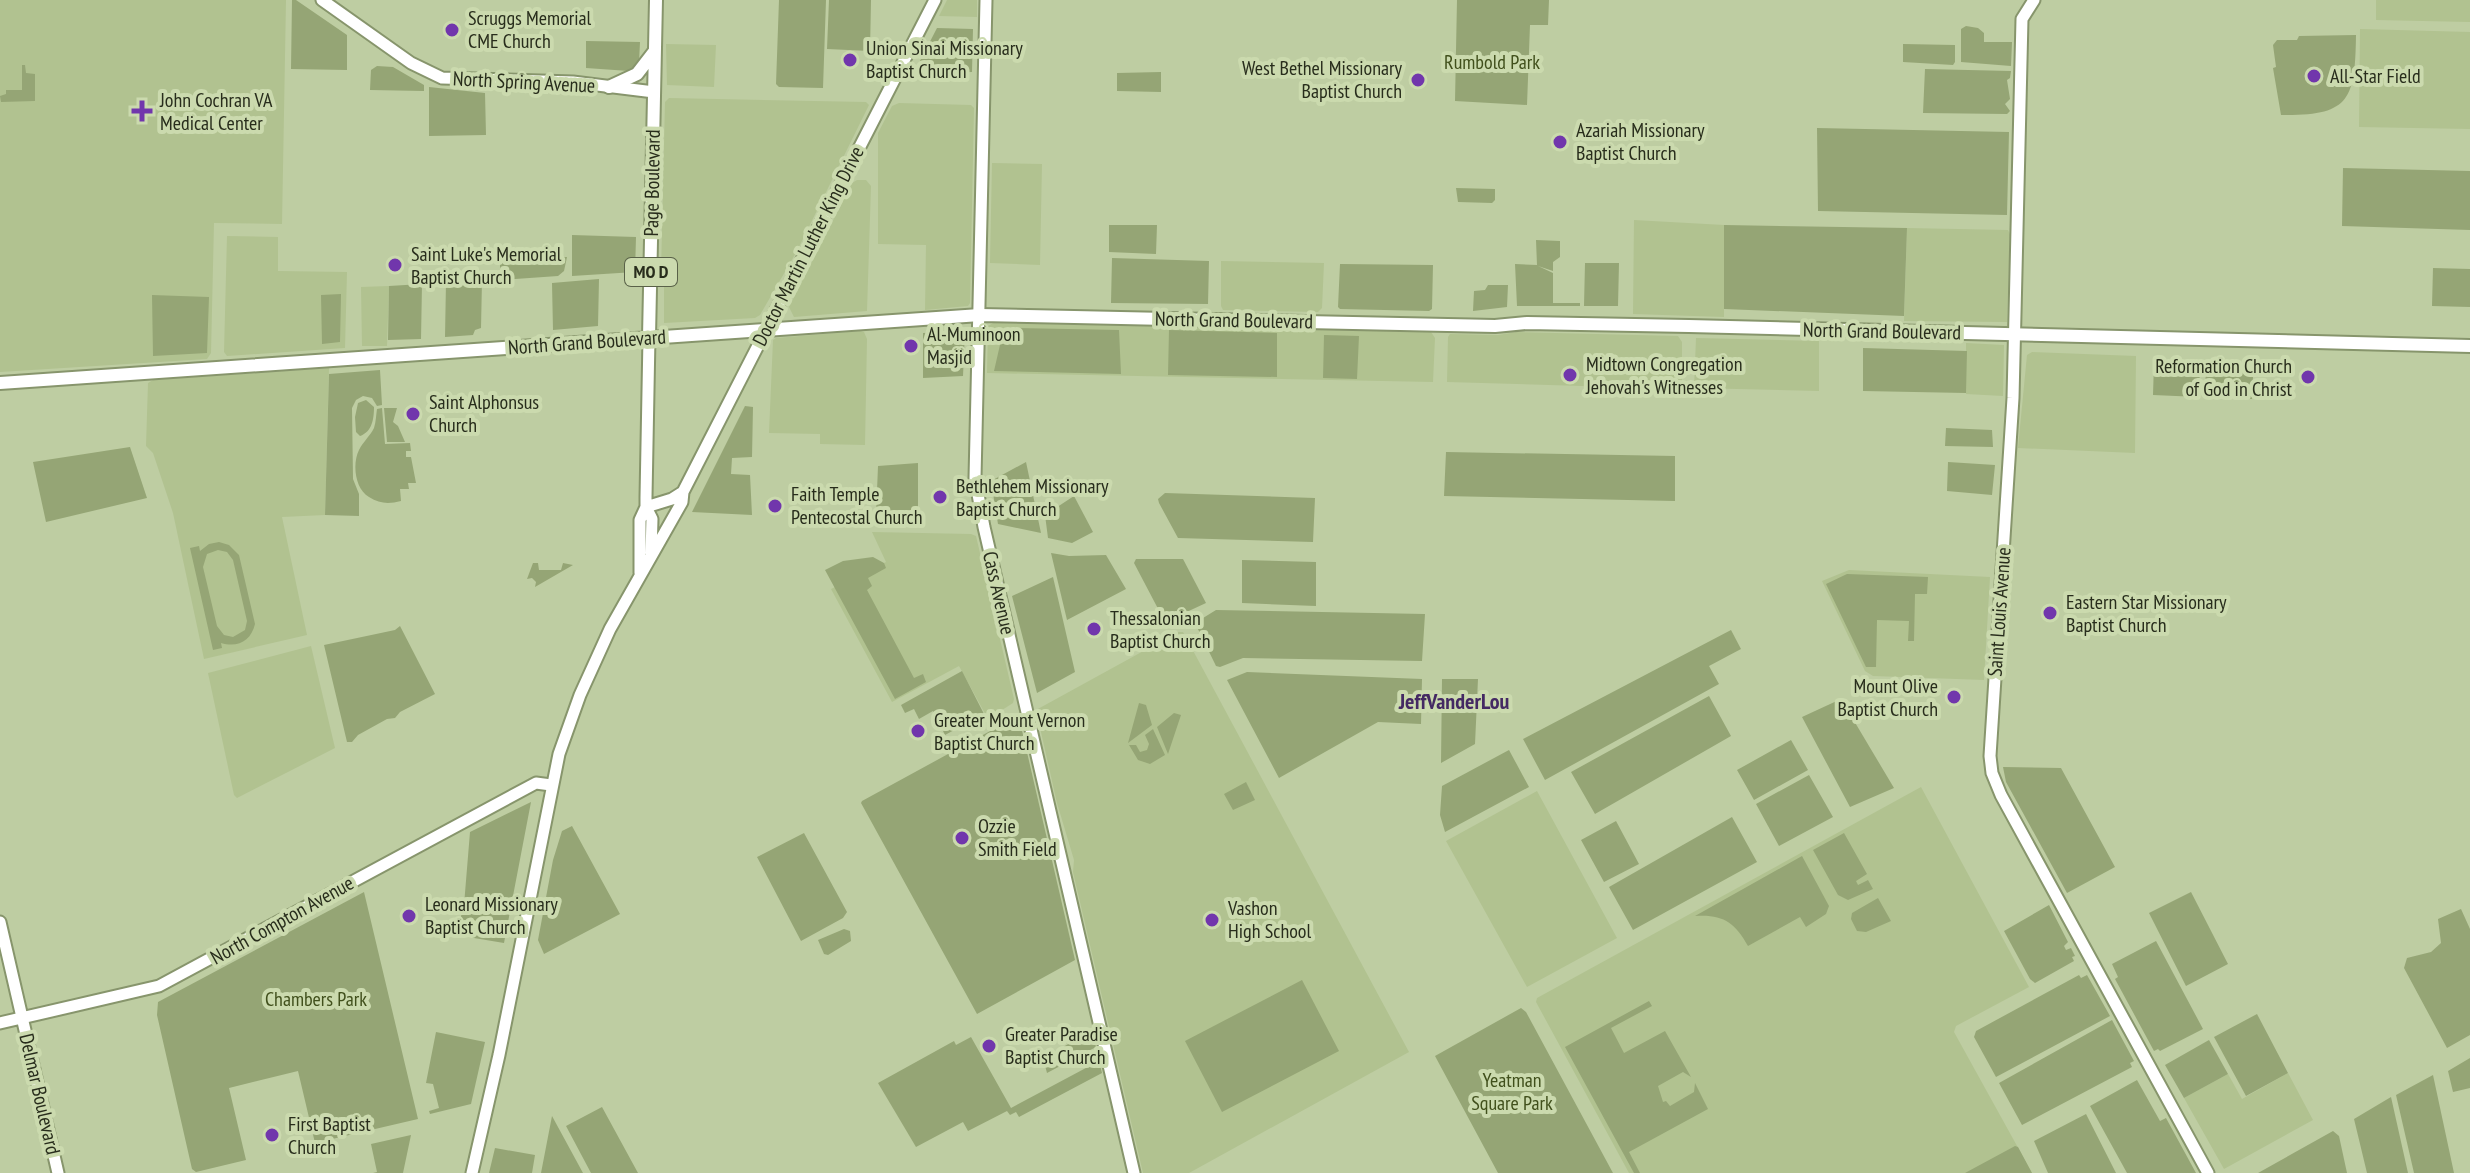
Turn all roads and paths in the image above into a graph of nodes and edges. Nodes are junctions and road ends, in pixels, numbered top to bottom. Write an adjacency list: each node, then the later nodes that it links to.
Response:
1 (322, 0): 7 (main road, North Spring Avenue)
2 (656, 0): 6 (main road, Page Boulevard / MO D)
3 (935, 0): 10 (main road, Doctor Martin Luther King Drive)
4 (986, 0): 9 (main road, Cass Avenue)
5 (2034, 0): 11 (main road, Saint Louis Avenue)
6 (655, 49): 7 (main road); 8 (main road, Page Boulevard / MO D)
7 (609, 87): 8 (main road, North Spring Avenue)
8 (654, 92): 12 (main road, Page Boulevard / MO D)
9 (980, 315): 10 (main road, North Grand Boulevard); 11 (main road, North Grand Boulevard); 25 (main road, Cass Avenue)
10 (764, 329): 12 (main road, North Grand Boulevard); 15 (main road, Doctor Martin Luther King Drive)
11 (2015, 335): 13 (main road, North Grand Boulevard); 26 (main road, Saint Louis Avenue)
12 (649, 337): 14 (main road, North Grand Boulevard); 16 (main road, Page Boulevard / MO D)
13 (2470, 346)
14 (0, 383)
15 (683, 492): 16 (main road); 17 (main road, Doctor Martin Luther King Drive)
16 (646, 507): 17 (main road, Page Boulevard / MO D); 18 (main road, Doctor Martin Luther King Drive / MO D)
17 (651, 557): 18 (main road, Doctor Martin Luther King Drive / MO D)
18 (640, 576): 19 (main road, Doctor Martin Luther King Drive / MO D)
19 (551, 785): 21 (main road, North Compton Avenue); 24 (main road, Doctor Martin Luther King Drive / MO D)
20 (0, 922): 21 (main road, Delmar Boulevard)
21 (22, 1018): 22 (main road, North Compton Avenue); 23 (main road, Delmar Boulevard)
22 (0, 1023)
23 (58, 1173)
24 (472, 1173)
25 (1134, 1173)
26 (2208, 1173)

